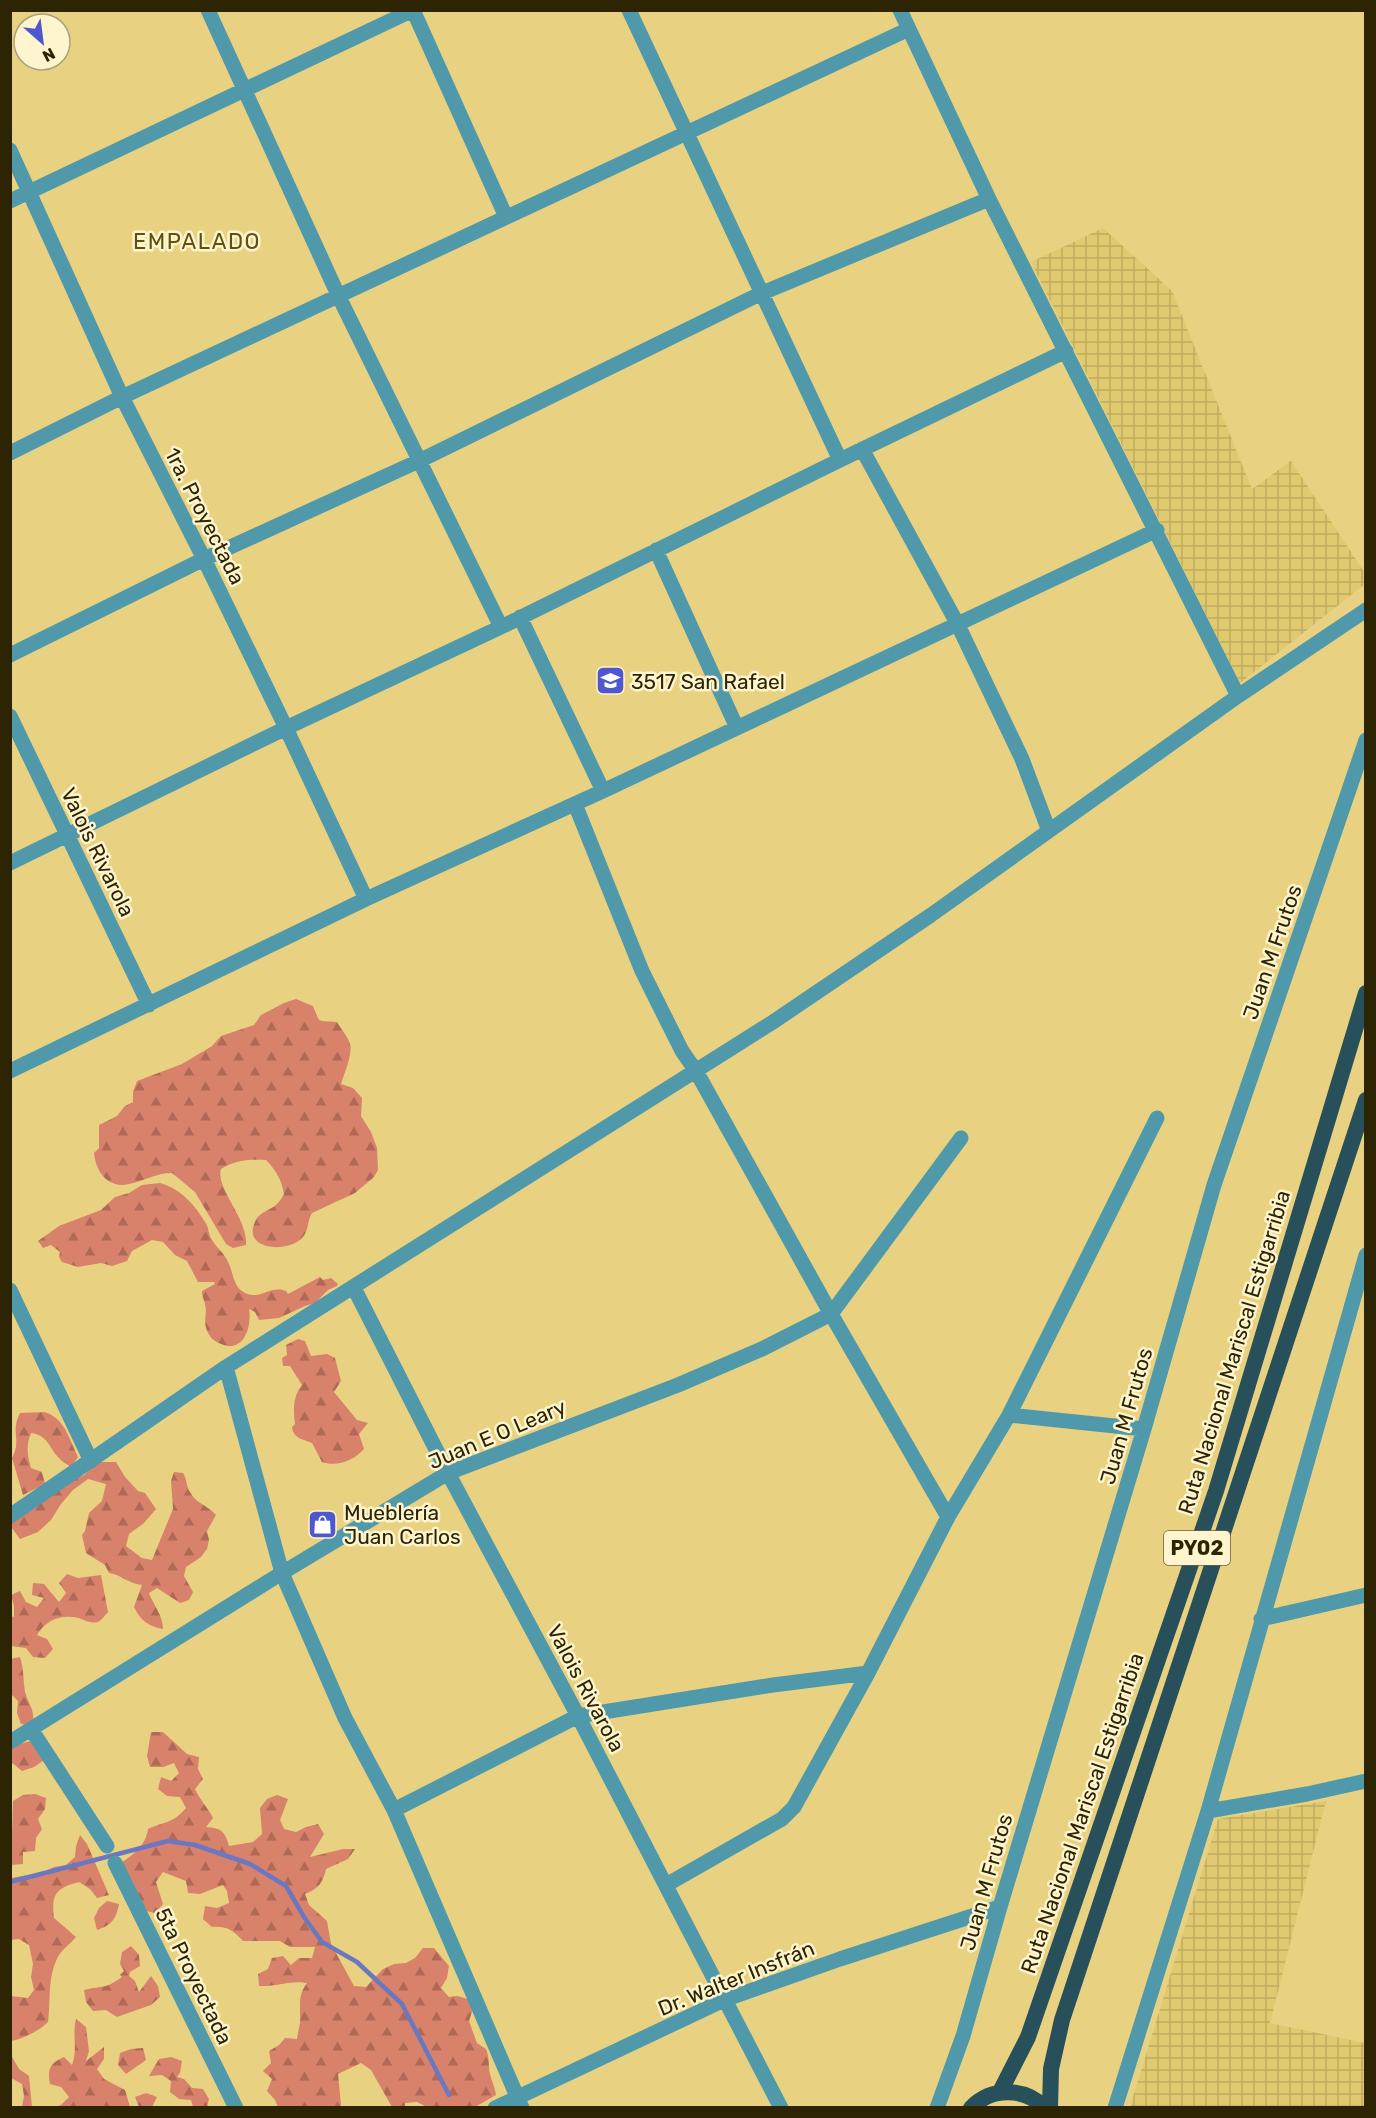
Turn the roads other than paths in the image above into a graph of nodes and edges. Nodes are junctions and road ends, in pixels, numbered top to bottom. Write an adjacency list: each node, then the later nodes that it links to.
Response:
1 (208, 10): 5 (street)
2 (629, 10): 6 (street)
3 (900, 10): 4 (street)
4 (909, 29): 6 (street); 9 (street)
5 (245, 91): 8 (street); 11 (street); 13 (street)
6 (686, 132): 11 (street); 12 (street)
7 (10, 150): 8 (street, 1ra. Proyectada)
8 (30, 192): 10 (street); 15 (street, 1ra. Proyectada)
9 (989, 199): 12 (street); 14 (street)
10 (10, 201)
11 (506, 217): 13 (street)
12 (762, 293): 18 (street); 19 (street)
13 (339, 297): 15 (street); 18 (street)
14 (1066, 351): 16 (street); 20 (street)
15 (122, 398): 17 (street); 22 (street, 1ra. Proyectada)
16 (862, 449): 19 (street); 25 (street)
17 (10, 453)
18 (420, 460): 22 (street); 26 (street)
19 (840, 460): 21 (street)
20 (1156, 530): 25 (street); 28 (street)
21 (656, 550): 24 (street); 31 (street)
22 (204, 559): 27 (street); 30 (street, 1ra. Proyectada)
23 (1365, 610): 28 (street)
24 (520, 617): 26 (street); 33 (street)
25 (957, 623): 31 (street); 35 (street)
26 (501, 627): 30 (street)
27 (10, 656)
28 (1238, 696): 35 (street)
29 (10, 716): 36 (street, Valois Rivarola)
30 (286, 728): 36 (street); 38 (street, 1ra. Proyectada)
31 (737, 728): 33 (street)
32 (1365, 740): 52 (street, Juan M Frutos)
33 (603, 791): 34 (street)
34 (574, 804): 38 (street); 42 (street)
35 (1049, 831): 42 (street)
36 (67, 836): 37 (street); 40 (street, Valois Rivarola)
37 (10, 863)
38 (366, 899): 40 (street)
39 (1365, 993): 72 (highway, Ruta Nacional Mariscal Estigarribia / PY02)
40 (149, 1005): 41 (street)
41 (10, 1071)
42 (696, 1071): 47 (street); 49 (street)
43 (1365, 1100): 79 (highway, Ruta Nacional Mariscal Estigarribia / PY02)
44 (1157, 1118): 51 (street)
45 (961, 1138): 49 (street, Juan E O Leary)
46 (1365, 1255): 59 (street)
47 (354, 1288): 50 (street); 54 (street, Valois Rivarola)
48 (10, 1290): 53 (street)
49 (831, 1314): 54 (street, Juan E O Leary); 56 (street)
50 (226, 1367): 53 (street); 57 (street)
51 (1009, 1415): 52 (street); 56 (street)
52 (1144, 1429): 70 (street, Juan M Frutos)
53 (91, 1461): 55 (street)
54 (448, 1473): 57 (street, Juan E O Leary); 61 (street, Valois Rivarola)
55 (10, 1516)
56 (948, 1517): 60 (street)
57 (282, 1573): 62 (street, Juan E O Leary); 65 (street)
58 (1365, 1595): 59 (street)
59 (1261, 1619): 66 (street)
60 (868, 1673): 61 (street); 69 (street)
61 (578, 1716): 65 (street); 69 (street, Valois Rivarola)
62 (31, 1729): 63 (street, Juan E O Leary); 67 (street)
63 (10, 1742)
64 (1365, 1781): 66 (street)
65 (394, 1810): 73 (street)
66 (1208, 1811): 80 (street)
67 (107, 1846)
68 (115, 1863): 74 (street, 5ta Proyectada)
69 (666, 1885): 71 (street, Valois Rivarola)
70 (1000, 1907): 71 (street, Dr. Walter Insfrán); 77 (street, Juan M Frutos)
71 (724, 2000): 73 (street, Dr. Walter Insfrán); 76 (street, Valois Rivarola)
72 (1000, 2092): 78 (highway); 79 (highway, PY02)
73 (520, 2102): 75 (street, Dr. Walter Insfrán)
74 (236, 2108)
75 (495, 2108)
76 (781, 2108)
77 (937, 2108)
78 (971, 2108)
79 (1048, 2108)
80 (1115, 2108)

